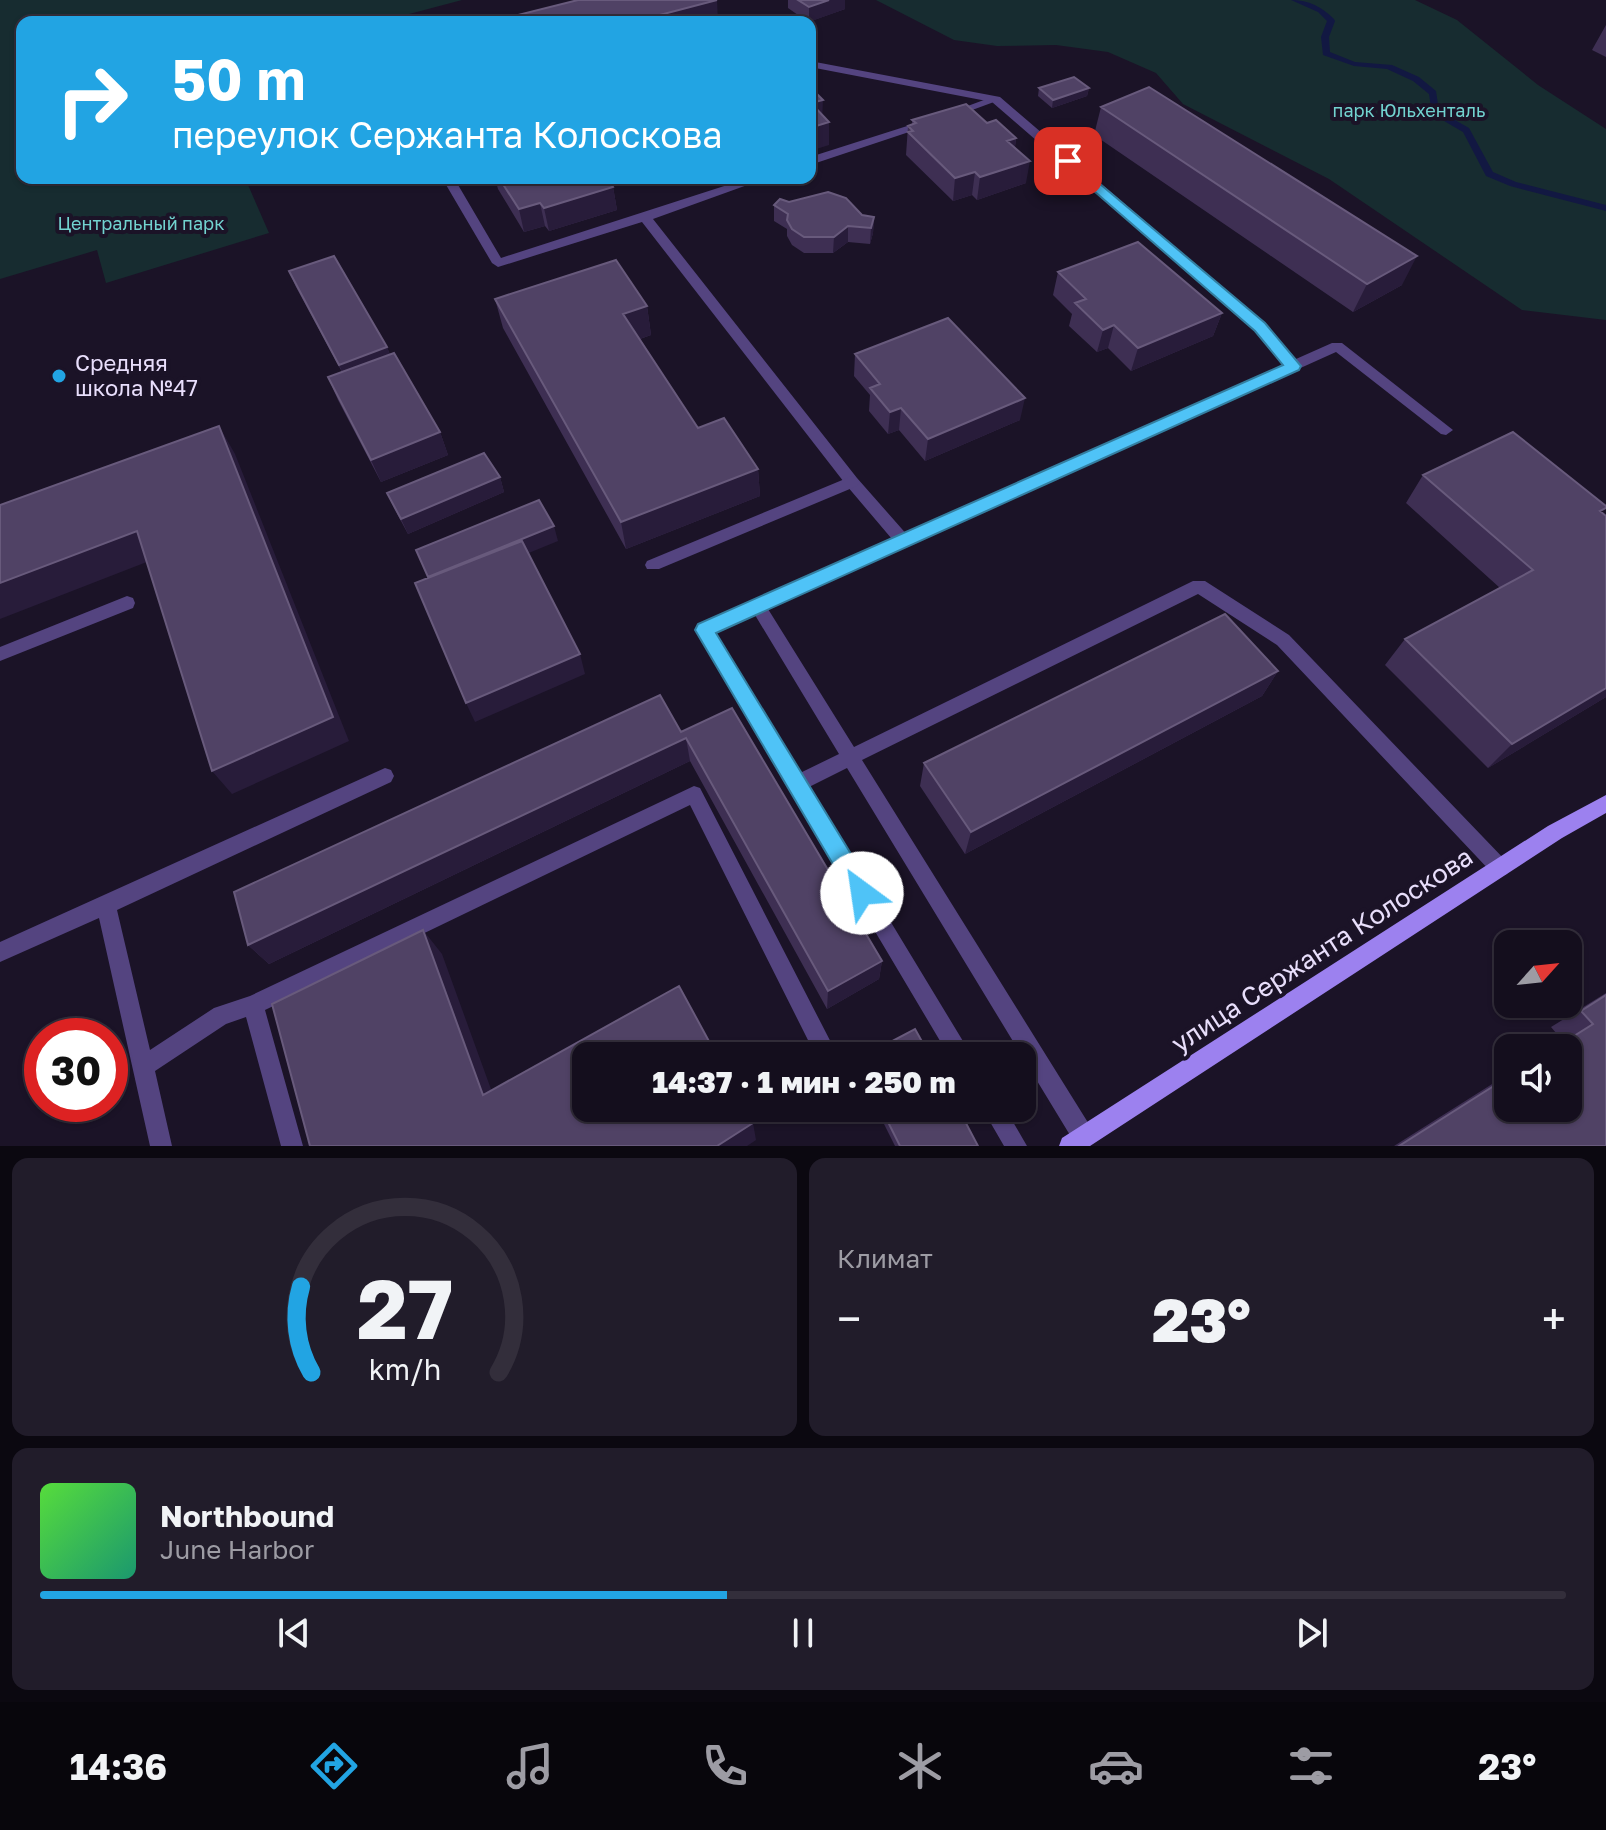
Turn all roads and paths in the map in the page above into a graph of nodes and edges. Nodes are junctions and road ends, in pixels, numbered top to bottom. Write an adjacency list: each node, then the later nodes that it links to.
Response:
1 (816, 65): 2 (street)
2 (996, 99): 3 (street); 7 (street)
3 (816, 159)
4 (452, 184): 6 (street)
5 (743, 184): 6 (street)
6 (645, 217): 9 (street)
7 (1294, 366): 8 (street); 10 (street)
8 (1446, 430)
9 (852, 482): 10 (street); 11 (street)
10 (903, 541): 13 (street)
11 (653, 565)
12 (127, 603): 14 (street)
13 (758, 606): 15 (street); 17 (street)
14 (0, 654)
15 (852, 756): 17 (street); 19 (street); 27 (street)
16 (385, 776): 20 (street)
17 (796, 784): 24 (street)
18 (1606, 803): 19 (main road, улица Сержанта Колоскова)
19 (1500, 868): 27 (main road, улица Сержанта Колоскова)
20 (106, 905): 21 (street); 25 (street)
21 (0, 952)
22 (253, 1005): 23 (street); 25 (street); 29 (street)
23 (820, 1042)
24 (953, 1042)
25 (145, 1065): 28 (street)
26 (1001, 1122): 30 (street)
27 (1077, 1142)
28 (161, 1146)
29 (292, 1146)
30 (1016, 1146)

